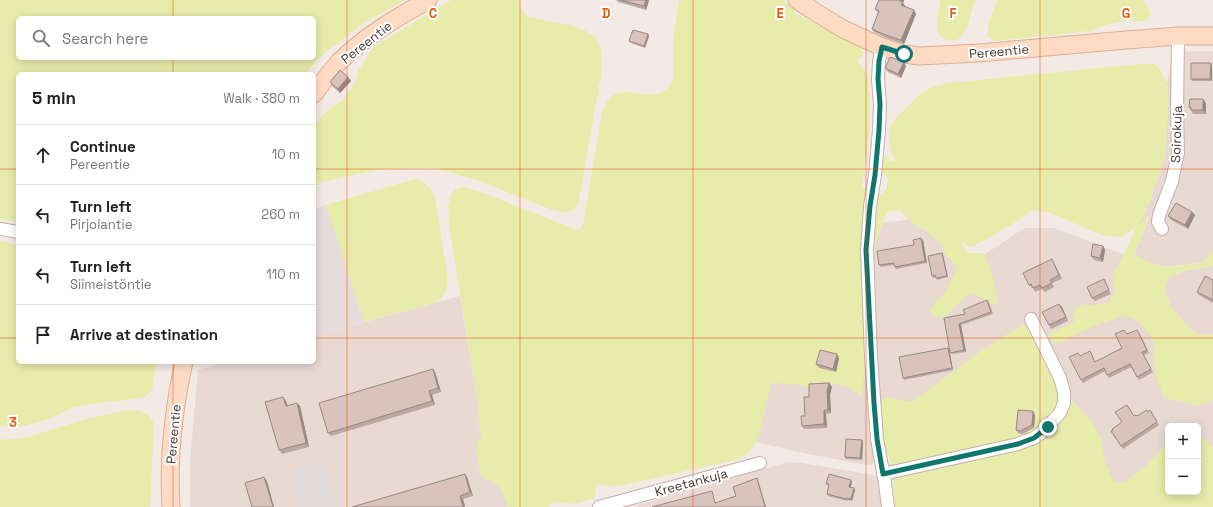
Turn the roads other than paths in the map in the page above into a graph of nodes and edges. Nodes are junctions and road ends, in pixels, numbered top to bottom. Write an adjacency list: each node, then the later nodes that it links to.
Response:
1 (428, 0): 6 (street, Pereentie)
2 (798, 0): 5 (street, Pereentie)
3 (1178, 36): 4 (street, Pereentie); 5 (street, Pereentie); 8 (street, Soirokuja)
4 (1213, 36)
5 (882, 47): 13 (street)
6 (316, 91)
7 (0, 229): 9 (street)
8 (1162, 229)
9 (16, 232)
10 (1031, 319): 13 (street)
11 (184, 364): 14 (street, Pereentie)
12 (760, 463): 15 (street, Kreetankuja)
13 (883, 474): 16 (street)
14 (171, 507)
15 (600, 507)
16 (888, 507)

